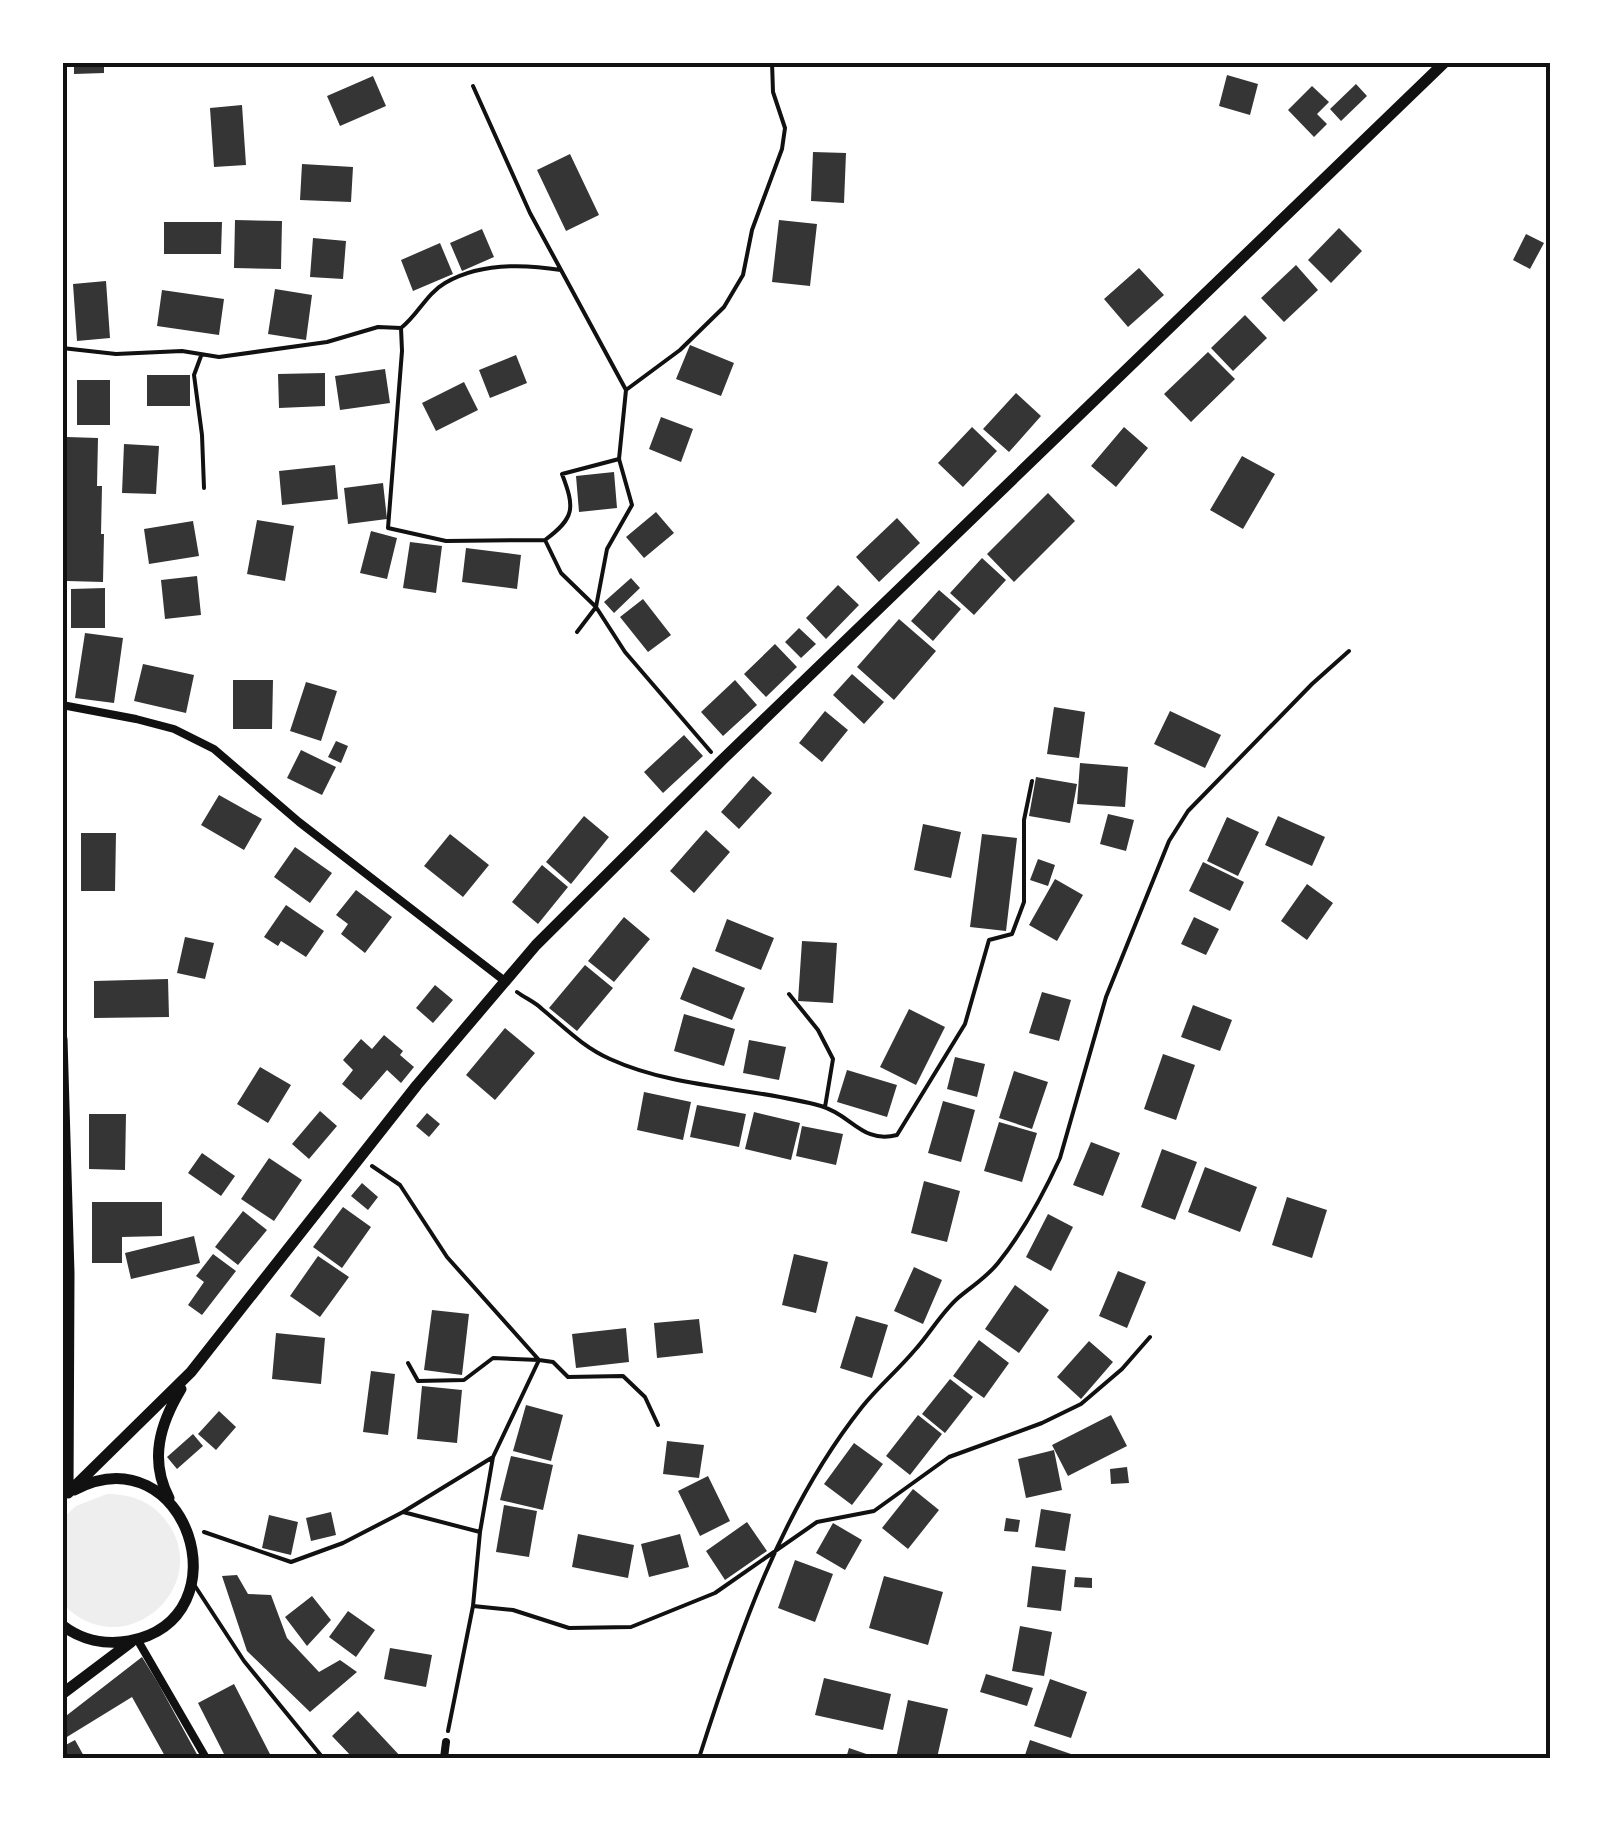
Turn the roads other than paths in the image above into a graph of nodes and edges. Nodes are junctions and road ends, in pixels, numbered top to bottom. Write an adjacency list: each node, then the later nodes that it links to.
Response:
1 (1446, 62): 3 (main road)
2 (62, 705): 3 (street)
3 (506, 982): 5 (main road)
4 (62, 1038): 6 (main road)
5 (191, 1372): 6 (main road); 7 (main road)
6 (65, 1495): 7 (main road)
7 (172, 1504): 8 (main road)
8 (192, 1582): 10 (main road); 14 (lane)
9 (62, 1625): 10 (main road)
10 (135, 1640): 11 (main road); 13 (street)
11 (62, 1694)
12 (446, 1742): 15 (street)
13 (206, 1758)
14 (323, 1758)
15 (444, 1758)

